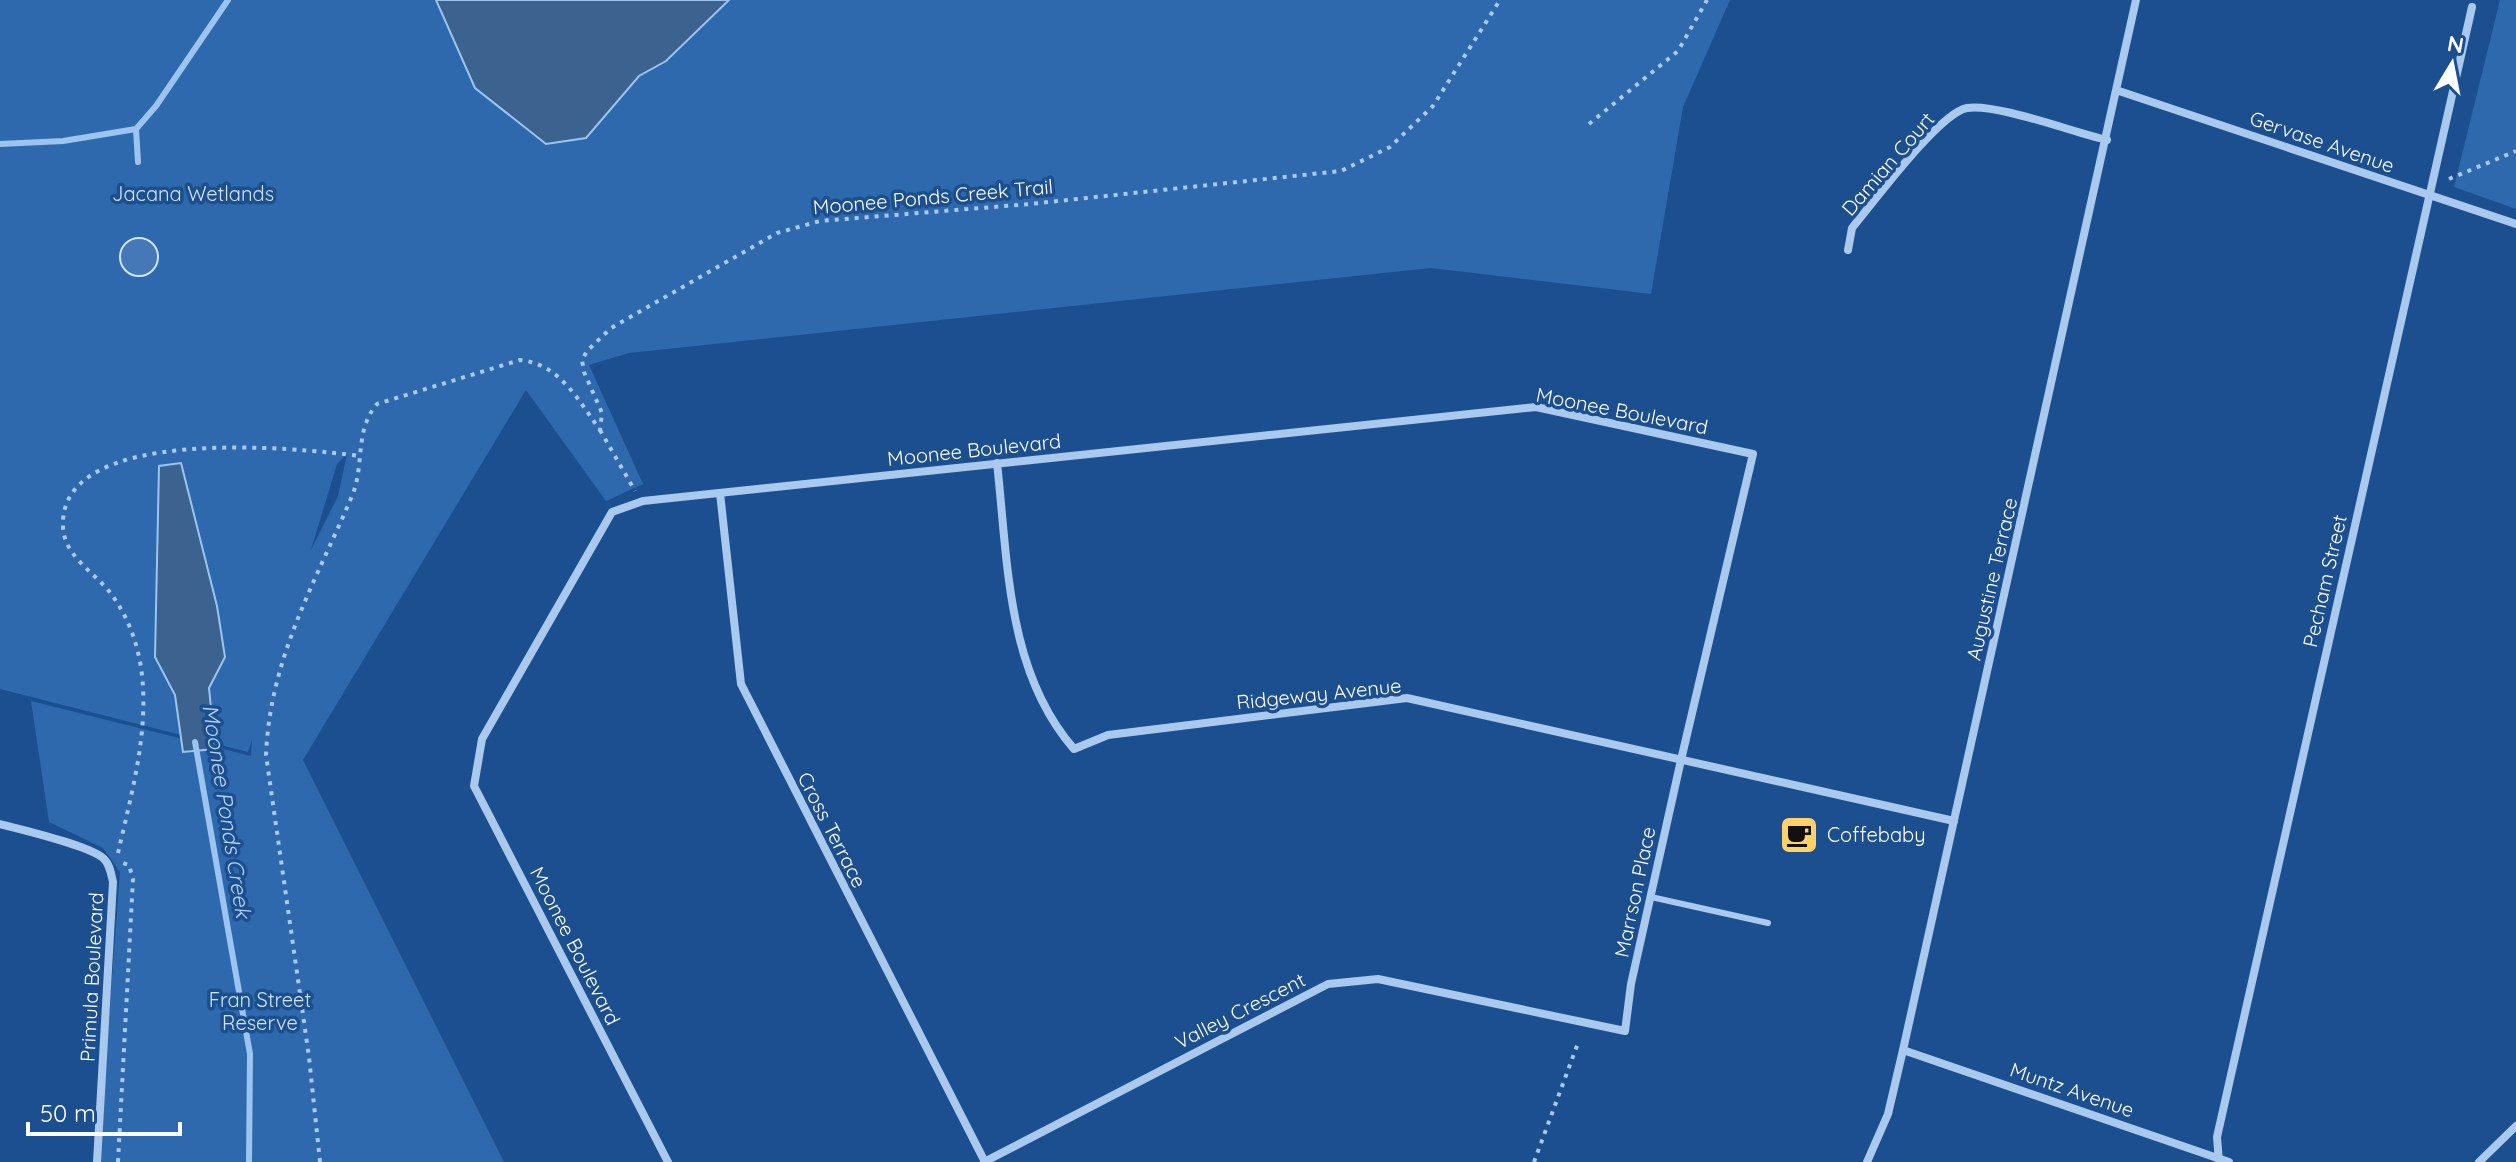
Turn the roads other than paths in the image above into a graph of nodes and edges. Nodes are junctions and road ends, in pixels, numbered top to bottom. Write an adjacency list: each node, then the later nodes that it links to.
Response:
1 (2136, 0): 3 (street, Augustine Terrace)
2 (2472, 7): 5 (street, Pecham Street)
3 (2119, 91): 4 (street, Augustine Terrace); 5 (street, Gervase Avenue)
4 (2107, 140): 7 (street, Damian Court); 11 (street, Augustine Terrace)
5 (2429, 194): 6 (street, Gervase Avenue); 18 (street, Pecham Street)
6 (2516, 224)
7 (1848, 250)
8 (997, 463): 9 (street, Moonee Boulevard); 10 (street, Ridgeway Avenue); 10 (street, Moonee Boulevard)
9 (720, 493): 20 (street, Moonee Boulevard); 21 (street, Cross Terrace)
10 (1681, 760): 11 (street, Ridgeway Avenue); 13 (street, Marrson Place)
11 (1954, 821): 16 (street, Augustine Terrace)
12 (0, 824): 19 (street, Primula Boulevard)
13 (1651, 897): 14 (lane); 15 (street, Marrson Place)
14 (1768, 923)
15 (1625, 1031): 21 (street, Valley Crescent)
16 (1903, 1050): 18 (street, Muntz Avenue); 22 (street, Augustine Terrace)
17 (2516, 1126): 24 (street)
18 (2219, 1160): 23 (street, Muntz Avenue)
19 (97, 1162)
20 (668, 1162)
21 (984, 1162)
22 (1867, 1162)
23 (2229, 1162)
24 (2479, 1162)

